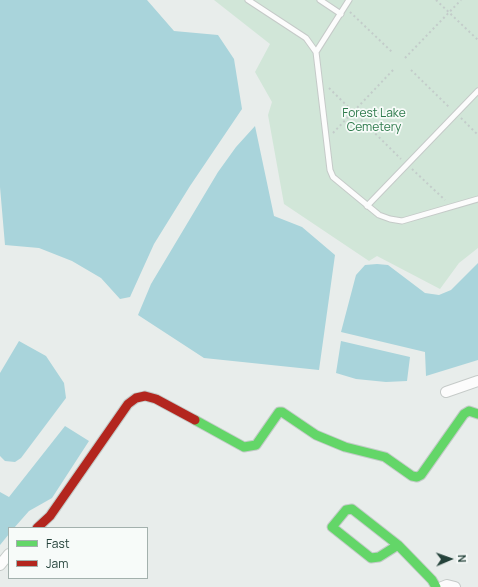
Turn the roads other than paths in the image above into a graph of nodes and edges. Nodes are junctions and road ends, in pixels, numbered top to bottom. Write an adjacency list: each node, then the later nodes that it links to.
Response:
1 (248, 0): 5 (lane)
2 (320, 0): 4 (lane)
3 (350, 0): 4 (lane)
4 (341, 14): 5 (lane)
5 (316, 52): 8 (lane)
6 (478, 91): 8 (lane)
7 (478, 198): 8 (lane)
8 (367, 206)
9 (478, 381): 10 (street)
10 (446, 392)
11 (478, 414): 12 (street)
12 (38, 527)
13 (398, 545): 13 (street); 16 (street)
14 (8, 555): 15 (street)
15 (0, 565)
16 (435, 586): 17 (street)
17 (455, 587)

